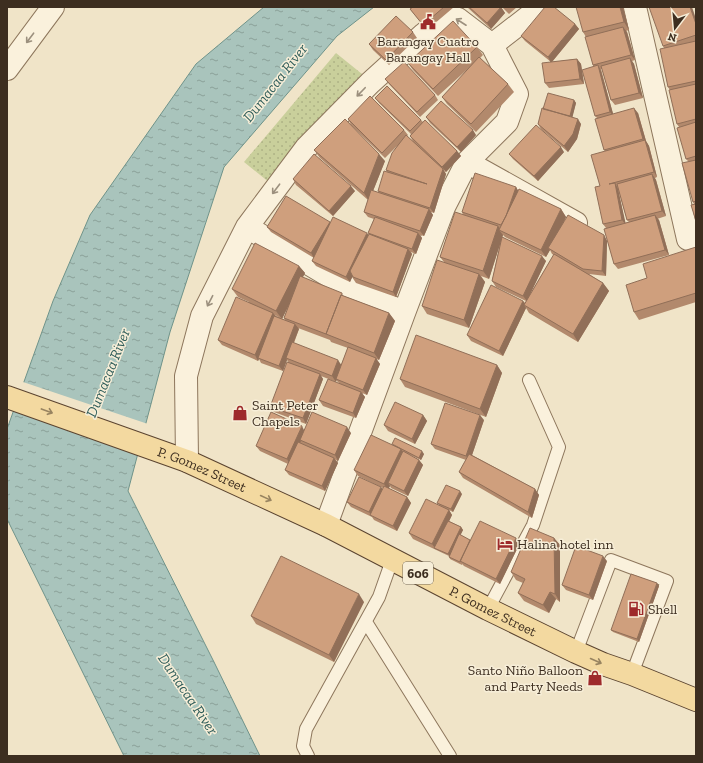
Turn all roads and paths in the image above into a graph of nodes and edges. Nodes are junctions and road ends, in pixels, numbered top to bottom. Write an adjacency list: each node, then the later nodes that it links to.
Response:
1 (53, 7): 5 (street, one-way to 5)
2 (541, 7): 4 (street)
3 (635, 7): 9 (street)
4 (492, 45): 6 (street); 8 (street, one-way to 8)
5 (7, 69)
6 (467, 162): 7 (street); 10 (street)
7 (576, 223)
8 (246, 228): 10 (street); 13 (street, one-way to 13)
9 (688, 239)
10 (404, 313): 14 (street)
11 (529, 380): 16 (lane)
12 (8, 398): 13 (main road, P. Gomez Street / 606, one-way to 13)
13 (187, 461): 14 (main road, P. Gomez Street / 606, one-way to 14)
14 (326, 525): 15 (main road, P. Gomez Street / 606)
15 (392, 560): 16 (main road, P. Gomez Street / 606); 17 (lane)
16 (488, 609): 18 (main road, P. Gomez Street / 606)
17 (366, 622): 21 (lane); 22 (lane)
18 (576, 652): 19 (main road, P. Gomez Street / 606, one-way to 19); 19 (lane)
19 (632, 674): 20 (main road, P. Gomez Street / 606)
20 (696, 699)
21 (308, 756)
22 (450, 756)

